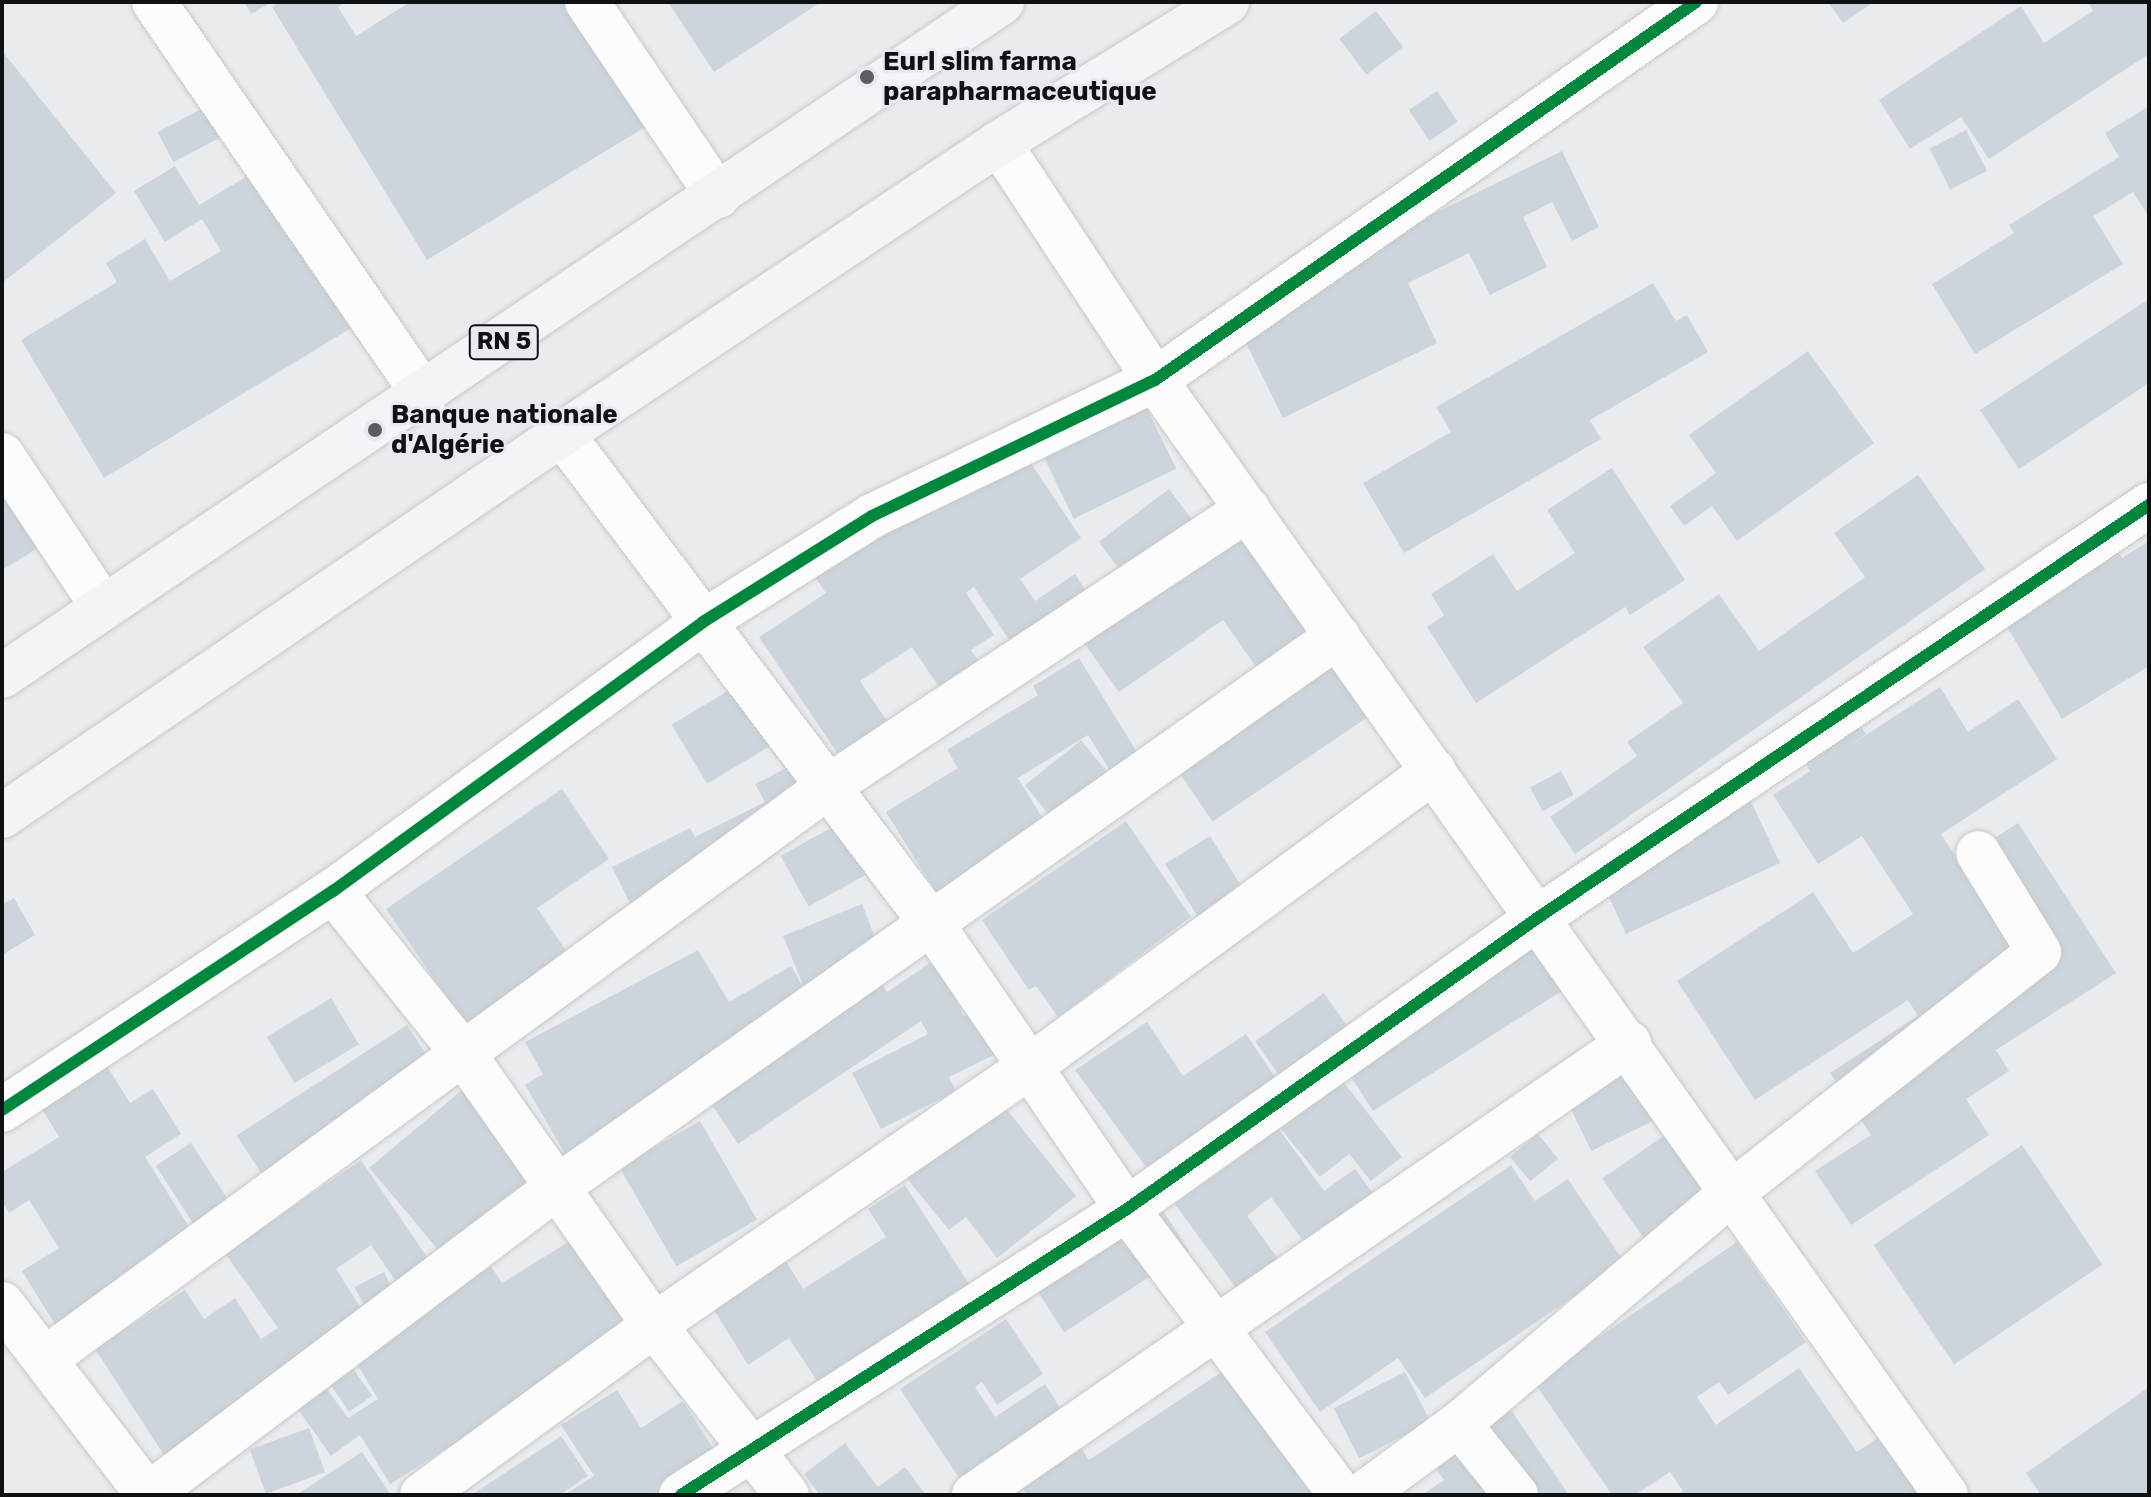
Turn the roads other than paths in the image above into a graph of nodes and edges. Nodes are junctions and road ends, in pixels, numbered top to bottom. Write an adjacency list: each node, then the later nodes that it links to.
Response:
1 (154, 2): 9 (street)
2 (587, 2): 7 (street)
3 (1002, 2): 7 (main road, RN 5)
4 (1227, 2): 6 (main road)
5 (1696, 2): 8 (street)
6 (999, 143): 8 (street); 10 (main road)
7 (718, 196): 9 (main road, RN 5)
8 (1155, 380): 13 (street); 15 (street)
9 (425, 396): 14 (main road, RN 5)
10 (562, 434): 15 (street); 20 (main road)
11 (2, 455): 14 (street)
12 (2149, 505): 23 (street)
13 (1248, 509): 16 (street); 19 (street)
14 (103, 607): 17 (main road, RN 5)
15 (703, 622): 19 (street); 22 (street)
16 (1338, 636): 18 (street); 24 (street)
17 (2, 676)
18 (1434, 771): 23 (street); 27 (street)
19 (829, 786): 24 (street); 26 (street)
20 (2, 816)
21 (1978, 853): 30 (street)
22 (333, 891): 26 (street); 28 (street)
23 (1539, 917): 25 (street); 31 (street)
24 (934, 927): 27 (street); 29 (street)
25 (1629, 1043): 30 (street); 34 (street)
26 (465, 1056): 29 (street); 35 (street)
27 (1032, 1065): 31 (street); 33 (street)
28 (2, 1110)
29 (556, 1188): 33 (street); 35 (street)
30 (1734, 1191): 36 (street); 45 (street)
31 (1127, 1209): 34 (street); 37 (street)
32 (2, 1304): 35 (street)
33 (654, 1325): 37 (street); 38 (street)
34 (1219, 1332): 41 (street); 42 (street)
35 (45, 1359)
36 (1459, 1424): 43 (street); 44 (street)
37 (750, 1449): 39 (street); 40 (street)
38 (422, 1495)
39 (681, 1495)
40 (787, 1495)
41 (974, 1495)
42 (1341, 1495)
43 (1362, 1495)
44 (1516, 1495)
45 (1946, 1495)

